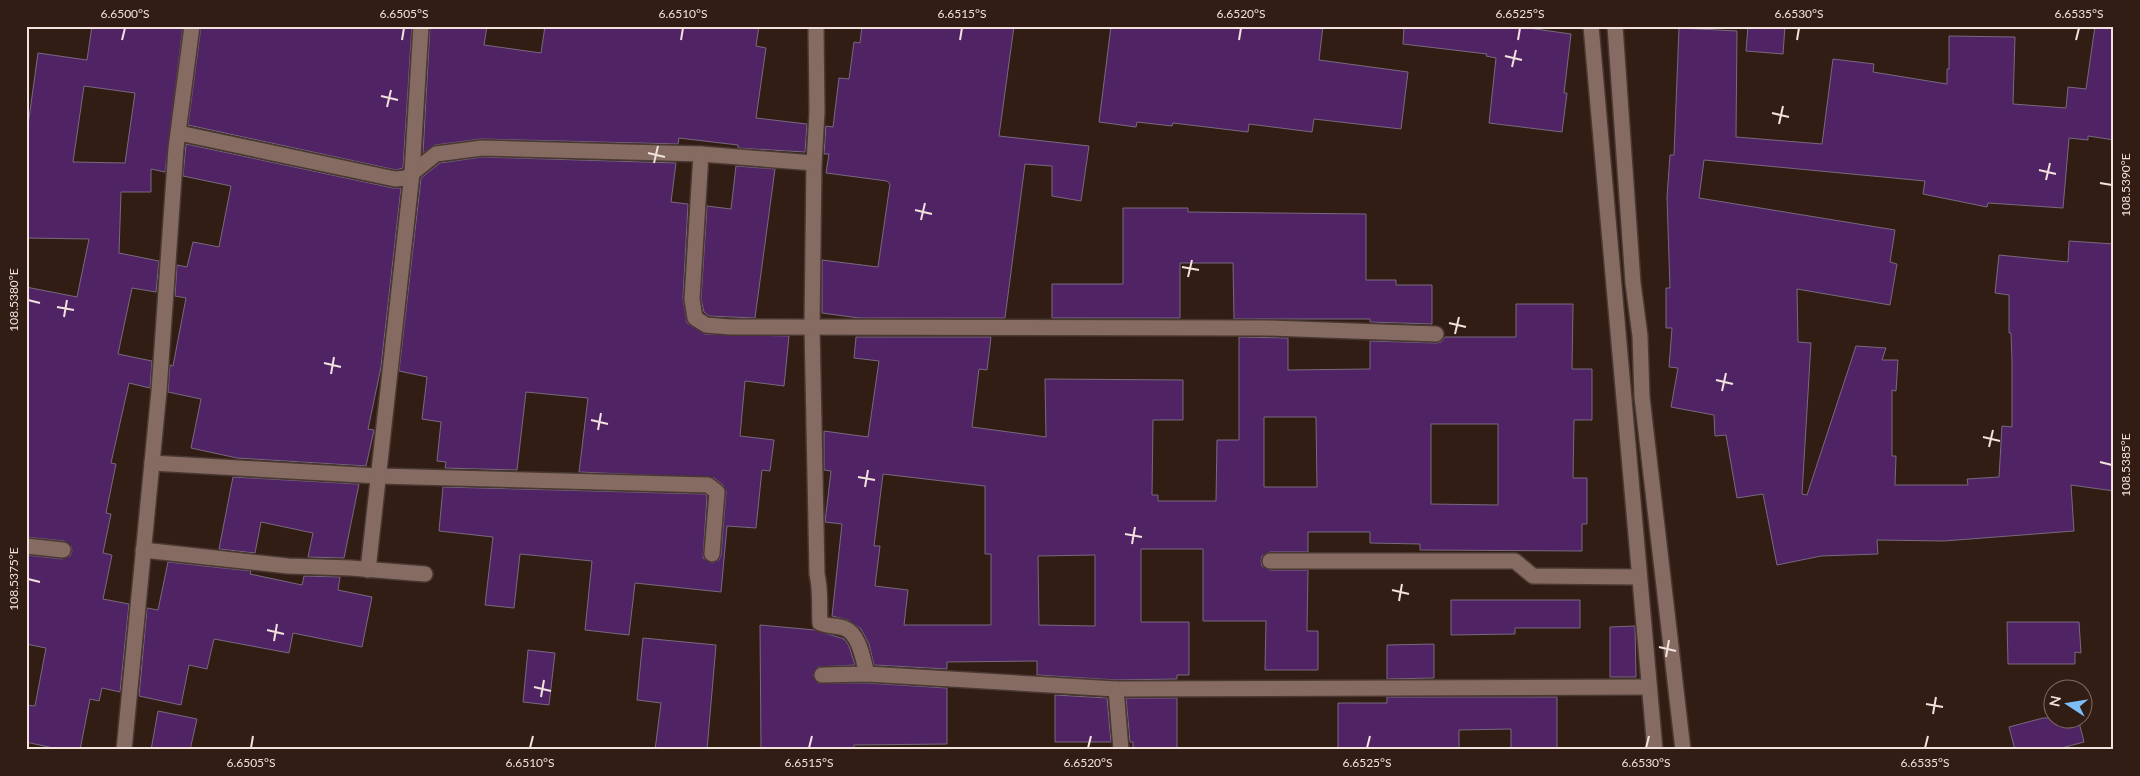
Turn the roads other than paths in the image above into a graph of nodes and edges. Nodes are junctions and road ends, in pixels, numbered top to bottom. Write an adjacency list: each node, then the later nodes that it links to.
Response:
1 (192, 26): 6 (street)
2 (421, 26): 9 (street)
3 (816, 26): 8 (street)
4 (1591, 26): 21 (street)
5 (1615, 26): 29 (street)
6 (179, 133): 9 (street); 12 (street)
7 (701, 154): 8 (street); 9 (street); 10 (street)
8 (814, 163): 10 (street)
9 (412, 173): 13 (street)
10 (812, 326): 11 (street); 22 (street)
11 (1436, 334)
12 (152, 463): 13 (street); 16 (street)
13 (378, 476): 17 (street); 19 (street)
14 (26, 546): 15 (street)
15 (62, 550)
16 (144, 550): 19 (street); 26 (street)
17 (712, 554)
18 (1270, 561): 21 (street)
19 (368, 570): 20 (street)
20 (425, 574)
21 (1639, 576): 24 (street)
22 (867, 674): 23 (street); 25 (street)
23 (822, 675)
24 (1649, 687): 25 (street); 28 (street)
25 (1116, 689): 27 (street)
26 (124, 750)
27 (1121, 750)
28 (1655, 750)
29 (1683, 750)

